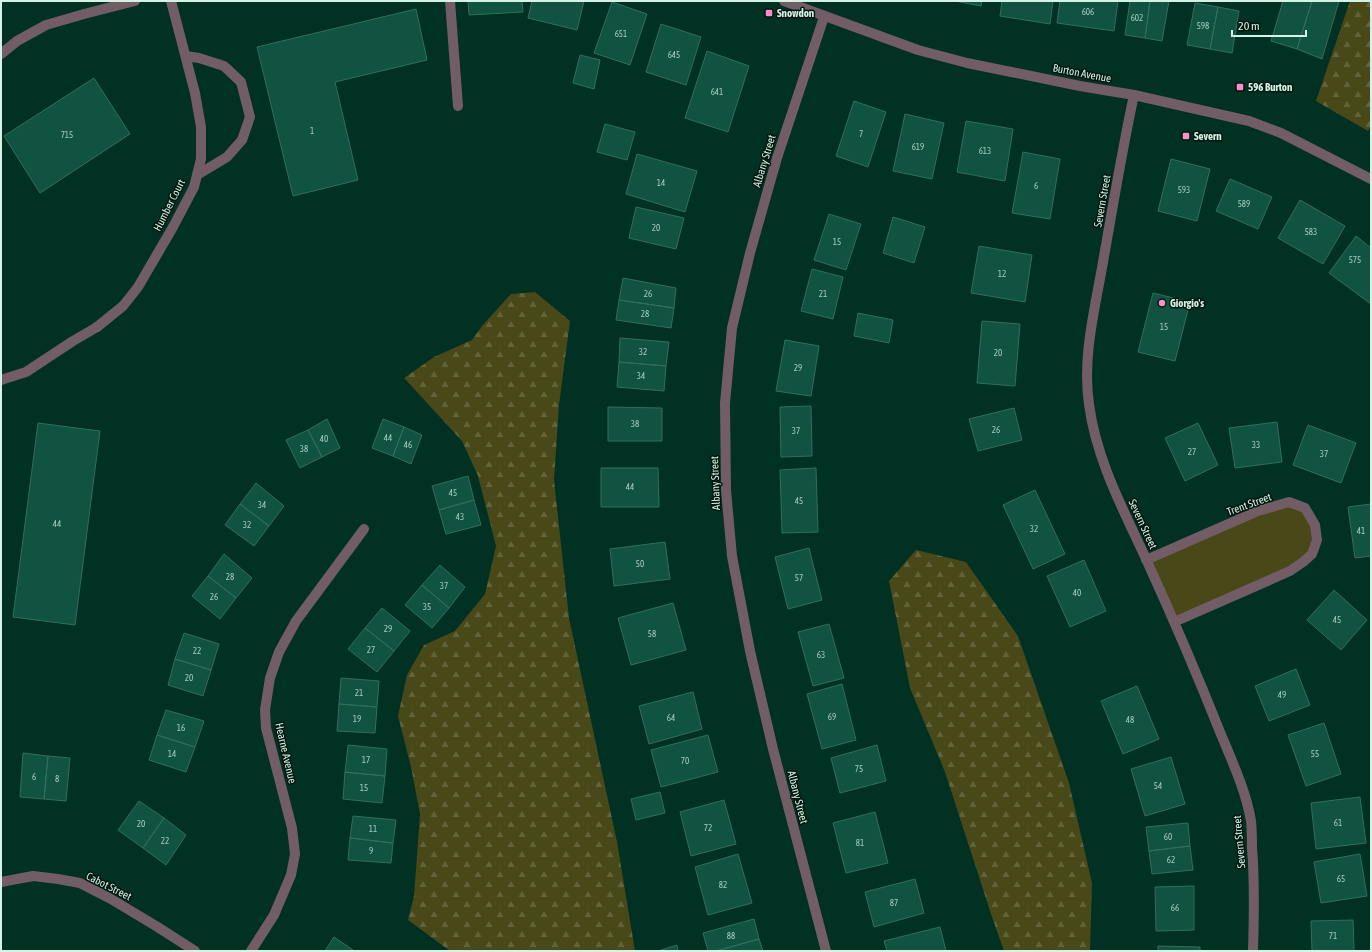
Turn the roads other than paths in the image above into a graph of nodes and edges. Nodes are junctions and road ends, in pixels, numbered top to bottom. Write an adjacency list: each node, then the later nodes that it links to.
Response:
1 (135, 1): 6 (street)
2 (171, 1): 7 (street, Humber Court)
3 (450, 1): 9 (street)
4 (784, 1): 5 (street, Burton Avenue)
5 (824, 17): 8 (street, Burton Avenue); 19 (street, Albany Street)
6 (1, 54)
7 (186, 56): 10 (street, Humber Court); 10 (street)
8 (1134, 94): 11 (street, Burton Avenue); 14 (street, Severn Street)
9 (458, 106)
10 (196, 175): 12 (street, Humber Court)
11 (1371, 179)
12 (1, 380)
13 (364, 529): 18 (street, Hearne Avenue)
14 (1146, 560): 15 (street, Severn Street); 15 (street, Trent Street)
15 (1174, 622): 20 (street, Severn Street)
16 (1, 882): 17 (street, Cabot Street)
17 (195, 951)
18 (251, 951)
19 (826, 951)
20 (1253, 951)

